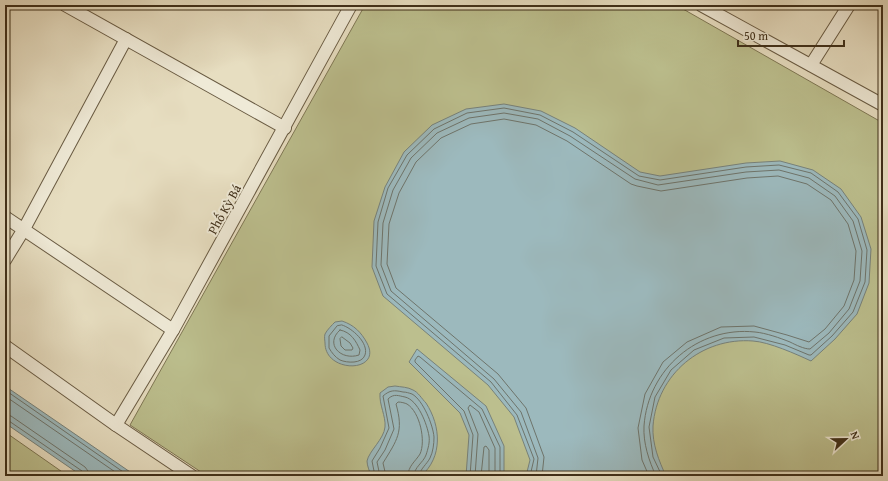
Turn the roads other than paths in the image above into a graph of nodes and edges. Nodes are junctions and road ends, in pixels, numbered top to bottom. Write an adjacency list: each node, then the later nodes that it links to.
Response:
1 (65, 5): 5 (street)
2 (351, 5): 8 (street, Phố Kỳ Bá)
3 (701, 5): 6 (street)
4 (849, 5): 6 (street)
5 (126, 39): 8 (street); 10 (street)
6 (811, 65): 7 (street)
7 (883, 105)
8 (284, 128): 12 (street, Phố Kỳ Bá)
9 (5, 217): 10 (street)
10 (24, 229): 11 (street); 12 (street)
11 (5, 260)
12 (173, 330): 14 (street, Phố Kỳ Bá)
13 (5, 346): 14 (street)
14 (116, 424): 15 (street)
15 (192, 476)

